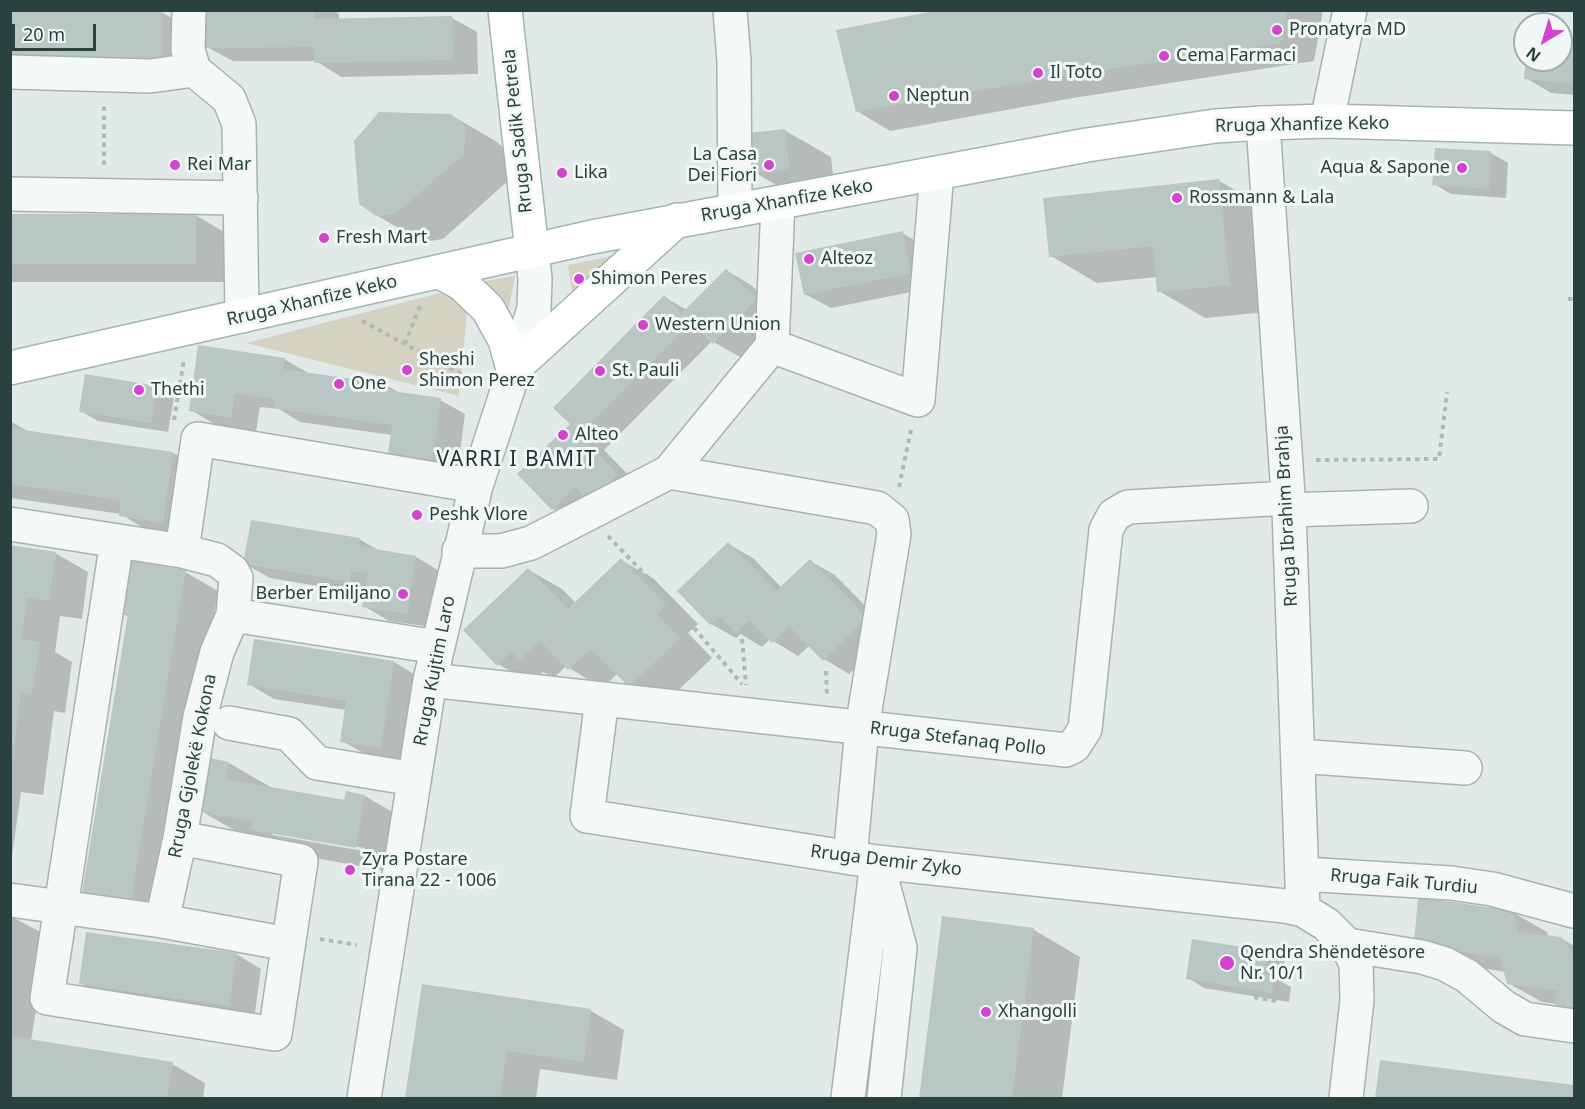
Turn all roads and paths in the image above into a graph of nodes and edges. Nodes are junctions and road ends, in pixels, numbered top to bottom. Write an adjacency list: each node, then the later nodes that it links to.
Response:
1 (189, 10): 5 (street)
2 (504, 10): 18 (main road, Rruga Sadik Petrela)
3 (730, 10): 16 (street)
4 (1350, 10): 8 (street)
5 (194, 70): 7 (street); 14 (street)
6 (10, 72): 7 (street)
7 (105, 74): 13 (path)
8 (1327, 122): 9 (main road, Rruga Xhanfize Keko); 10 (main road, Rruga Xhanfize Keko)
9 (1263, 123): 11 (main road, Rruga Xhanfize Keko); 34 (street, Rruga Ibrahim Brahja)
10 (1575, 128)
11 (937, 173): 15 (main road, Rruga Xhanfize Keko); 32 (street)
12 (10, 194): 13 (street)
13 (104, 196): 14 (street)
14 (241, 198): 23 (street)
15 (778, 203): 16 (main road, Rruga Xhanfize Keko); 27 (street)
16 (735, 210): 17 (main road, Rruga Xhanfize Keko)
17 (677, 220): 18 (main road, Rruga Xhanfize Keko); 29 (main road)
18 (532, 251): 19 (main road, Rruga Xhanfize Keko); 29 (street, Rruga Kujtim Laro)
19 (440, 272): 23 (main road, Rruga Xhanfize Keko); 29 (main road)
20 (1568, 299): 21 (path)
21 (1575, 299)
22 (421, 304): 26 (path)
23 (242, 316): 25 (main road, Rruga Xhanfize Keko)
24 (353, 317): 26 (path)
25 (189, 329): 28 (main road, Rruga Xhanfize Keko); 33 (path)
26 (405, 344): 30 (path)
27 (772, 346): 32 (street); 35 (street)
28 (10, 368)
29 (513, 369): 36 (street, Rruga Kujtim Laro)
30 (470, 379)
31 (1447, 392): 34 (path)
32 (918, 400): 40 (path)
33 (198, 439): 36 (street); 43 (street)
34 (1286, 462): 37 (street, Rruga Ibrahim Brahja)
35 (669, 472): 39 (street); 40 (street)
36 (476, 486): 44 (street, Rruga Kujtim Laro)
37 (1288, 504): 38 (street, Rruga Stefanaq Pollo); 51 (street, Rruga Stefanaq Pollo); 52 (street, Rruga Ibrahim Brahja)
38 (1411, 506)
39 (586, 514): 44 (street); 46 (path)
40 (892, 520): 51 (street)
41 (10, 524): 42 (street, Rruga Gjolekë Kokona)
42 (117, 541): 43 (street, Rruga Gjolekë Kokona); 59 (street)
43 (182, 551): 45 (street, Rruga Gjolekë Kokona)
44 (459, 551): 47 (street, Rruga Kujtim Laro)
45 (233, 615): 47 (street); 55 (street, Rruga Gjolekë Kokona)
46 (742, 639)
47 (437, 647): 48 (street, Rruga Kujtim Laro)
48 (430, 680): 49 (street, Rruga Stefanaq Pollo); 54 (street, Rruga Kujtim Laro)
49 (602, 699): 51 (street, Rruga Stefanaq Pollo); 56 (street, Rruga Demir Zyko)
50 (229, 723): 54 (street)
51 (862, 728): 56 (street)
52 (1298, 756): 53 (street); 57 (street, Rruga Ibrahim Brahja)
53 (1465, 768)
54 (414, 779): 65 (street, Rruga Kujtim Laro)
55 (180, 838): 62 (street, Rruga Gjolekë Kokona); 63 (street)
56 (863, 860): 60 (street, Rruga Demir Zyko); 72 (street); 73 (street)
57 (1303, 874): 60 (street, Rruga Ibrahim Brahja); 61 (street, Rruga Faik Turdiu)
58 (10, 900): 59 (street)
59 (61, 908): 62 (street); 63 (street)
60 (1303, 910): 64 (street)
61 (1575, 911)
62 (162, 921): 63 (street)
63 (289, 939): 65 (path)
64 (1347, 945): 68 (street); 74 (street)
65 (387, 950): 71 (street, Rruga Kujtim Laro)
66 (1253, 990): 67 (path)
67 (1278, 1000)
68 (1575, 1026)
69 (1050, 1077): 70 (path)
70 (1013, 1094)
71 (364, 1098)
72 (848, 1098)
73 (884, 1098)
74 (1346, 1098)

